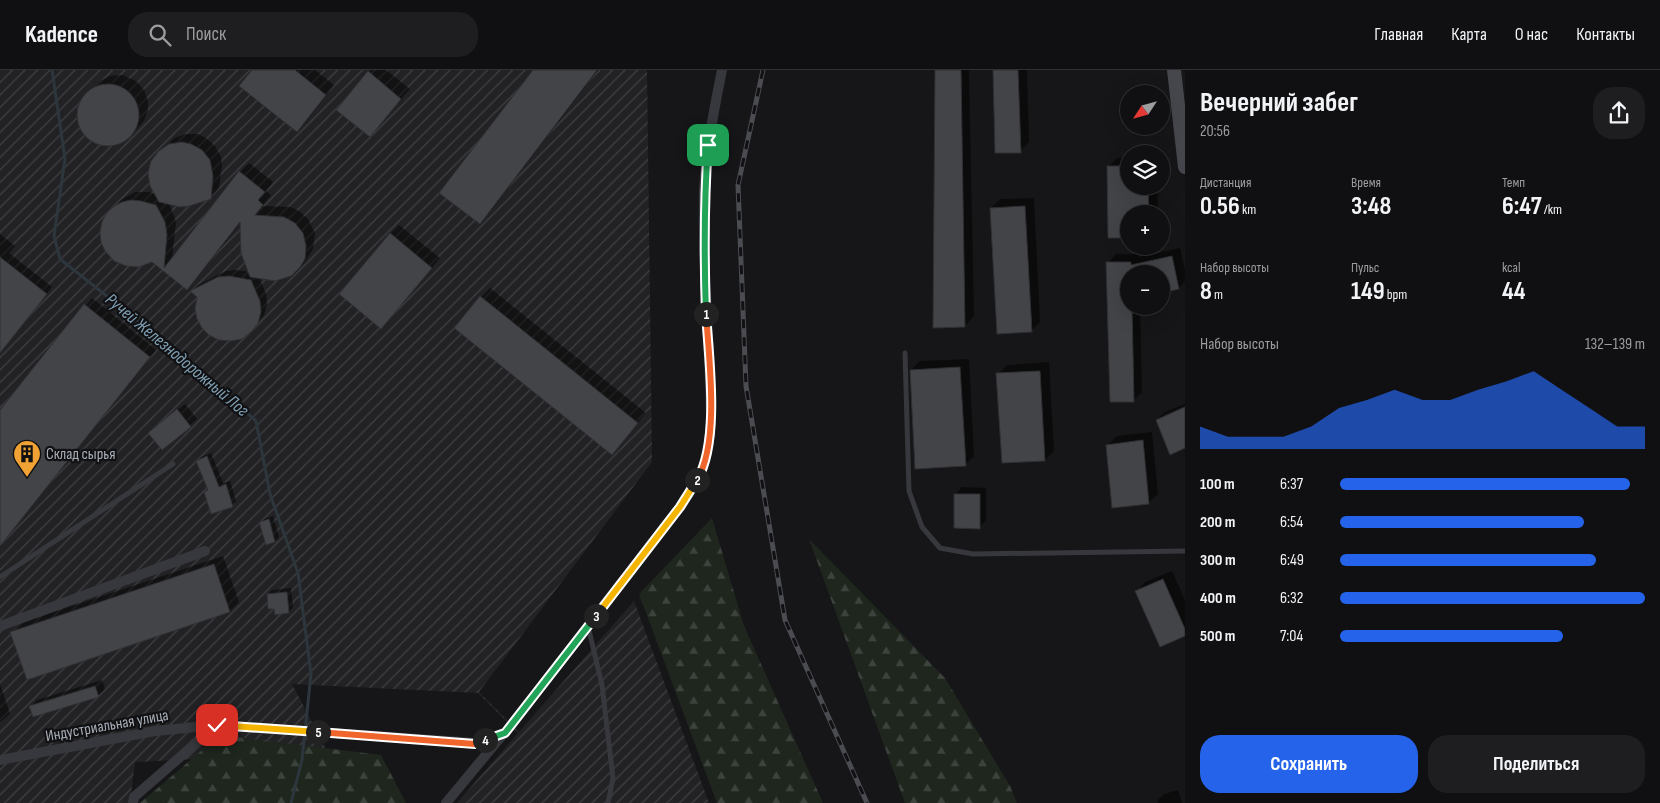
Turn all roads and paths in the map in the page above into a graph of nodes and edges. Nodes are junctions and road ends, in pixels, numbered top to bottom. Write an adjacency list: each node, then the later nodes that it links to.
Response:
1 (722, 70): 10 (street)
2 (1174, 70): 3 (main road)
3 (1185, 167)
4 (905, 353): 6 (lane)
5 (173, 464): 8 (lane)
6 (1185, 550)
7 (204, 551): 9 (street)
8 (0, 578)
9 (0, 626)
10 (588, 626): 12 (street); 16 (lane)
11 (217, 725): 12 (street, Индустриальная улица); 13 (street, Индустриальная улица); 14 (street)
12 (505, 733): 15 (street)
13 (0, 760)
14 (133, 803)
15 (446, 803)
16 (608, 803)

